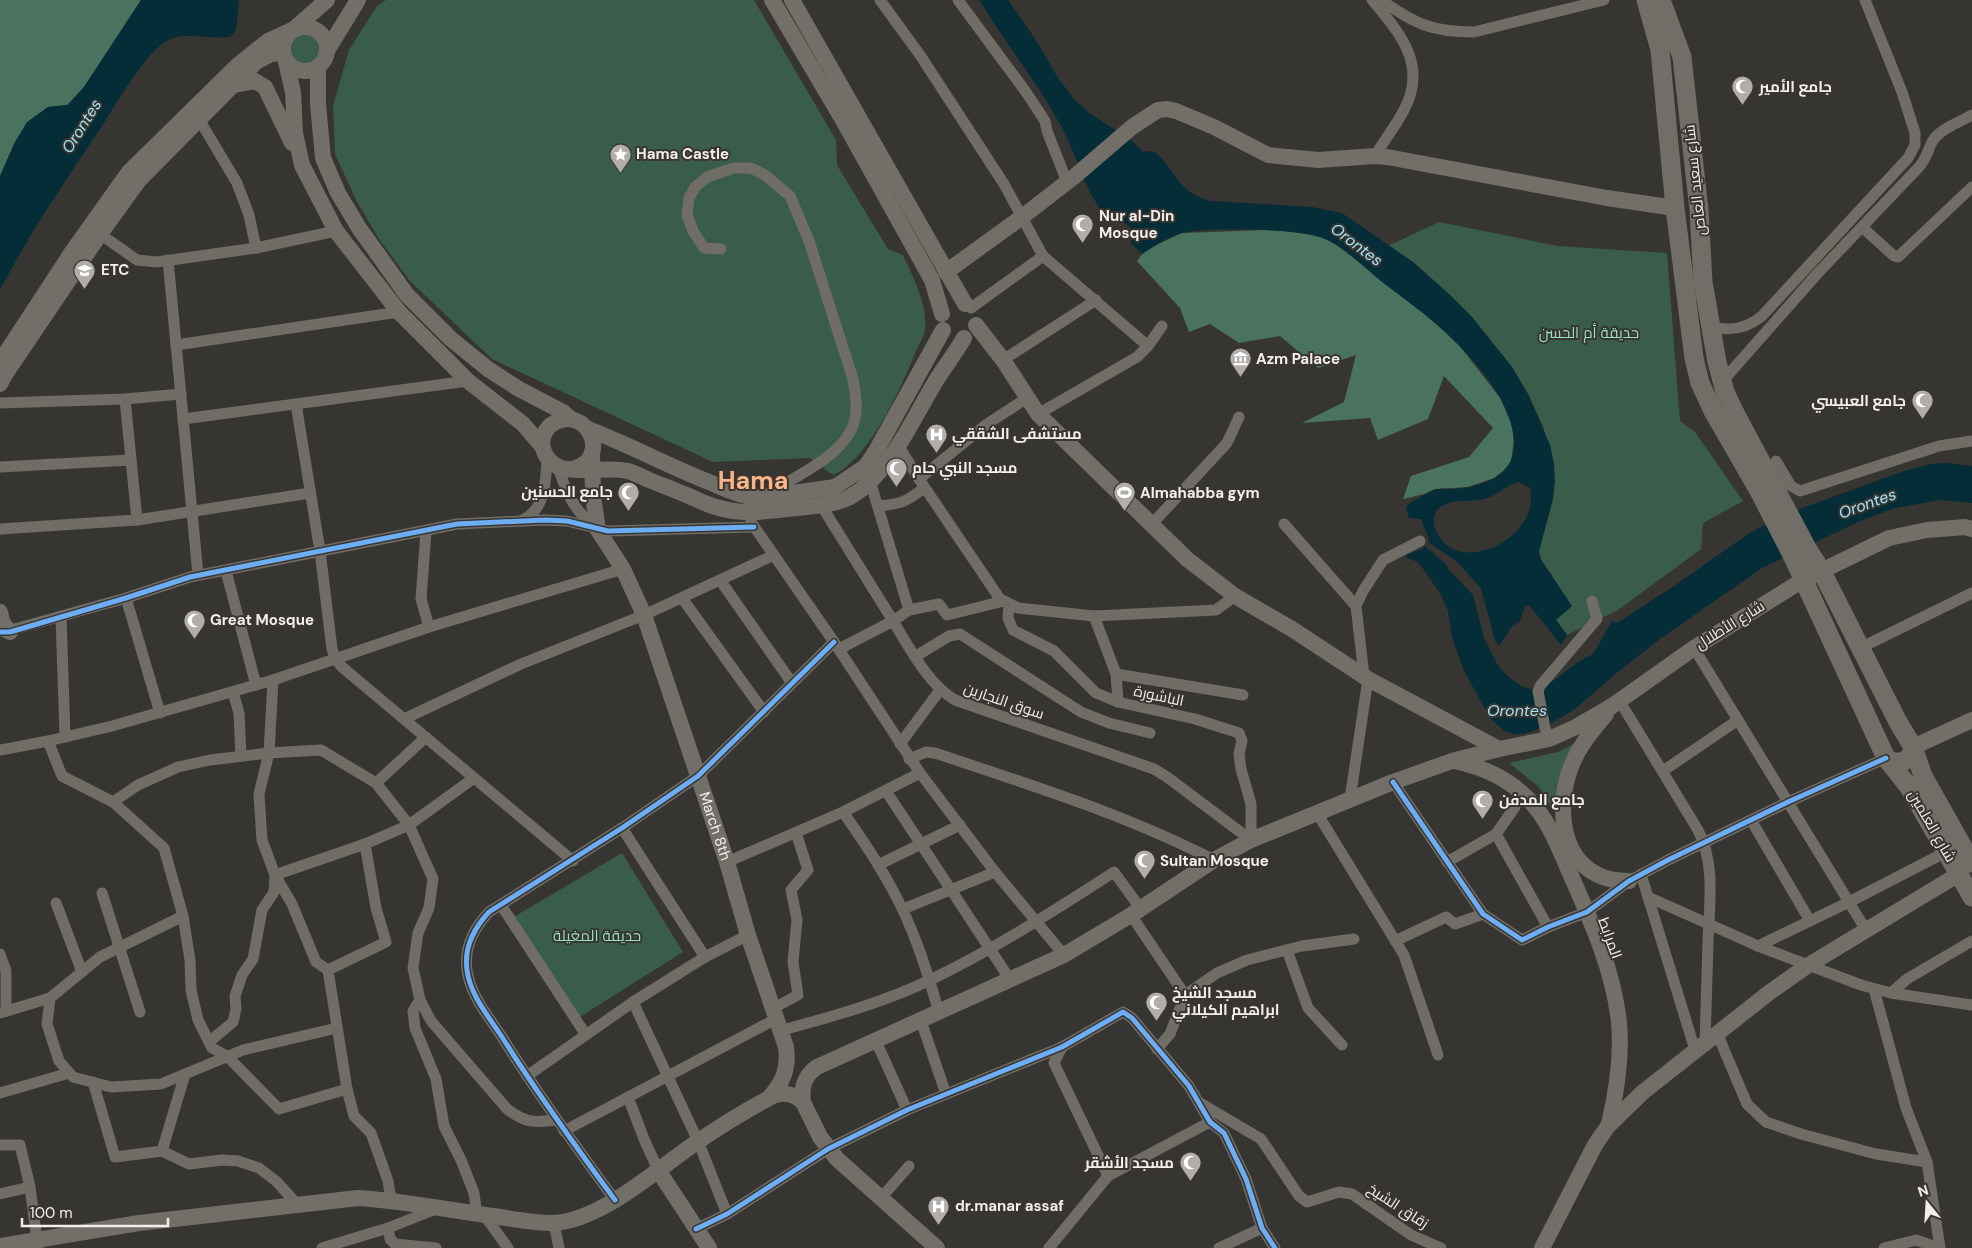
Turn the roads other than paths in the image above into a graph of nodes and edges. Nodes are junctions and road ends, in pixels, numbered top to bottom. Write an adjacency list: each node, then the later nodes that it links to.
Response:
1 (327, 0): 15 (main road)
2 (358, 0): 17 (main road)
3 (772, 0): 43 (main road)
4 (792, 0): 39 (main road)
5 (880, 0): 31 (street)
6 (958, 0): 27 (street)
7 (1372, 0): 16 (street)
8 (1381, 0): 14 (street)
9 (1604, 0): 13 (street)
10 (1646, 0): 29 (main road)
11 (1661, 0): 30 (main road, شارع سعيد العاص)
12 (1865, 0): 23 (street)
13 (1558, 5): 14 (street)
14 (1418, 23): 16 (street)
15 (294, 29): 17 (main road); 18 (main road); 54 (main road)
16 (1404, 40): 24 (street)
17 (328, 49): 19 (main road)
18 (285, 58): 19 (main road); 20 (main road); 26 (main road)
19 (318, 67): 67 (main road)
20 (234, 85): 22 (main road); 26 (main road)
21 (1972, 115): 25 (street)
22 (200, 121): 34 (main road); 35 (street)
23 (1913, 150): 25 (street); 44 (street)
24 (1375, 156): 27 (main road); 29 (main road)
25 (1925, 161): 32 (street)
26 (302, 165): 33 (main road)
27 (1071, 179): 31 (main road)
28 (1972, 186): 32 (street)
29 (1675, 208): 30 (main road); 57 (main road)
30 (1699, 210): 47 (main road, شارع سعيد العاص)
31 (1022, 217): 37 (street); 39 (main road)
32 (1862, 227): 49 (street)
33 (336, 231): 35 (street); 42 (main road)
34 (100, 234): 38 (street); 58 (main road)
35 (256, 248): 38 (street)
36 (721, 249): 77 (street)
37 (1043, 256): 40 (street); 41 (street)
38 (168, 260): 51 (street)
39 (946, 272): 41 (main road)
40 (1096, 300): 52 (street); 53 (street)
41 (968, 306): 43 (main road); 45 (main road)
42 (399, 312): 51 (street); 55 (main road)
43 (942, 314): 48 (main road)
44 (1755, 321): 47 (street); 49 (street)
45 (976, 325): 50 (main road); 53 (main road)
46 (1162, 326): 52 (street)
47 (1710, 326): 56 (main road, شارع سعيد العاص)
48 (943, 330): 50 (main road); 86 (main road)
49 (1765, 331): 56 (street)
50 (964, 338): 71 (main road)
51 (176, 345): 59 (street)
52 (1148, 346): 64 (street)
53 (1002, 360): 60 (main road)
54 (0, 362)
55 (468, 381): 63 (street); 75 (main road)
56 (1722, 382): 57 (street); 83 (main road, شارع سعيد العاص)
57 (1700, 383): 83 (main road)
58 (0, 384)
59 (181, 394): 61 (street); 66 (street)
60 (1027, 398): 64 (main road); 82 (street)
61 (125, 399): 62 (street); 74 (street)
62 (0, 403)
63 (296, 404): 66 (street); 84 (street)
64 (1038, 414): 93 (main road)
65 (1238, 417): 93 (street)
66 (183, 419): 89 (street)
67 (571, 419): 68 (main road); 75 (main road)
68 (588, 429): 73 (main road); 87 (main road)
69 (1972, 441): 70 (street)
70 (1960, 443): 72 (street); 76 (street)
71 (898, 445): 81 (main road); 82 (street)
72 (1972, 447)
73 (592, 452): 75 (main road); 79 (main road)
74 (131, 460): 78 (street); 90 (street)
75 (555, 461): 79 (main road); 92 (street); 97 (street)
76 (1776, 461)
77 (814, 466): 86 (street, سوق النجارين); 87 (street)
78 (0, 467)
79 (592, 470): 80 (main road); 85 (main road)
80 (628, 471): 85 (main road); 91 (main road)
81 (870, 481): 86 (main road); 88 (street)
82 (921, 483): 88 (street); 114 (street)
83 (1765, 487): 101 (main road)
84 (310, 493): 89 (street); 100 (street)
85 (593, 496): 97 (main road)
86 (820, 497): 87 (main road); 91 (main road); 121 (street, سوق النجارين)
87 (760, 498)
88 (878, 506): 116 (street)
89 (192, 511): 90 (street); 106 (street)
90 (137, 520): 96 (street)
91 (750, 520): 97 (street); 102 (street)
92 (519, 522): 97 (street); 98 (street)
93 (1152, 524): 110 (main road)
94 (1284, 524): 115 (street)
95 (1972, 529): 104 (main road, شارع الأطلال)
96 (0, 530)
97 (598, 530): 103 (main road, March 8th)
98 (426, 531): 100 (street); 122 (street)
99 (1420, 541): 115 (street)
100 (320, 551): 105 (street); 128 (street)
101 (1800, 552): 104 (main road); 108 (main road, شارع العلمين)
102 (774, 555): 107 (street); 124 (street)
103 (623, 569): 118 (main road, March 8th); 122 (street)
104 (1821, 570): 108 (main road, شارع الأطلال); 126 (main road)
105 (226, 571): 106 (street); 133 (street)
106 (198, 576): 111 (street)
107 (720, 580): 112 (street); 132 (street)
108 (1803, 580): 125 (main road, شارع الأطلال); 155 (main road, شارع العلمين)
109 (1972, 593): 126 (street)
110 (1235, 596): 120 (street); 130 (main road)
111 (126, 598): 119 (street); 140 (street)
112 (682, 598): 118 (street); 139 (street)
113 (1592, 601): 145 (street)
114 (1007, 602): 116 (street); 120 (street); 137 (street, الباشورة)
115 (1356, 606): 130 (street)
116 (909, 610): 121 (street)
117 (0, 612): 123 (main road)
118 (644, 615): 141 (street); 160 (main road, March 8th)
119 (61, 616): 123 (street); 146 (street)
120 (1094, 616): 129 (street)
121 (893, 621): 124 (street); 127 (street, سوق النجارين)
122 (429, 628): 128 (street)
123 (5, 632)
124 (837, 646): 132 (street); 149 (street)
125 (1694, 648): 138 (main road, شارع الأطلال); 142 (street)
126 (1860, 648): 150 (main road)
127 (916, 656): 134 (street, سوق النجارين); 144 (street)
128 (335, 658): 131 (street); 141 (street)
129 (1116, 674): 136 (street); 137 (street)
130 (1366, 677): 151 (main road); 165 (street)
131 (273, 680): 133 (street); 153 (street)
132 (792, 684): 139 (street)
133 (256, 685): 135 (street)
134 (940, 690): 149 (street); 177 (street, سوق النجارين)
135 (233, 692): 140 (street); 154 (street)
136 (1243, 695)
137 (1118, 702): 177 (street, الباشورة)
138 (1616, 703): 145 (main road, شارع الأطلال); 158 (street); 190 (main road)
139 (764, 712): 160 (street)
140 (160, 713): 146 (street)
141 (404, 720): 147 (street)
142 (1738, 720): 158 (street); 167 (street)
143 (1972, 720): 150 (main road)
144 (1150, 733)
145 (1547, 734): 151 (main road, شارع الأطلال)
146 (65, 737): 148 (street)
147 (426, 737): 161 (street); 163 (street)
148 (48, 741): 152 (street); 166 (street)
149 (900, 744): 156 (street)
150 (1913, 747): 155 (main road); 187 (main road)
151 (1499, 749): 157 (main road, شارع الأطلال)
152 (0, 750)
153 (269, 753): 154 (street); 163 (street); 189 (street)
154 (241, 756): 166 (street)
155 (1886, 758): 167 (street); 181 (main road, شارع العلمين)
156 (909, 759): 159 (street); 182 (street)
157 (1452, 761): 162 (main road, شارع الأطلال); 200 (main road, المرابط)
158 (1663, 771): 178 (street)
159 (920, 773): 164 (street); 173 (street)
160 (698, 776): 174 (street); 184 (main road, March 8th)
161 (474, 778): 172 (street); 183 (street)
162 (1393, 782): 165 (main road, شارع الأطلال); 185 (street)
163 (376, 783): 172 (street)
164 (886, 791): 169 (street); 180 (street)
165 (1350, 799): 170 (main road, شارع الأطلال)
166 (113, 802): 202 (street)
167 (1788, 802): 171 (street); 195 (street)
168 (1515, 807): 176 (street)
169 (844, 812): 175 (street); 186 (street)
170 (1316, 813): 177 (main road, شارع الأطلال); 210 (street)
171 (1751, 820): 178 (street); 203 (street)
172 (409, 825): 179 (street); 228 (street)
173 (960, 825): 180 (street); 188 (street)
174 (622, 828): 183 (street); 218 (street)
175 (796, 833): 184 (street); 234 (street)
176 (1496, 834): 185 (street); 206 (street)
177 (1251, 840): 182 (main road, شارع الأطلال)
178 (1705, 842): 190 (street); 205 (street)
179 (365, 844): 189 (street); 220 (street)
180 (922, 845): 186 (street); 191 (street)
181 (1946, 852): 187 (main road, شارع العلمين); 195 (street)
182 (1214, 860): 199 (main road, شارع الأطلال)
183 (572, 861): 197 (street)
184 (726, 862): 208 (main road, March 8th)
185 (1447, 862): 201 (street)
186 (878, 865): 198 (street)
187 (1966, 868): 194 (main road, شارع العلمين); 207 (main road)
188 (995, 872): 191 (street); 204 (street)
189 (275, 875): 220 (street); 238 (street)
190 (1635, 878): 193 (street); 200 (street)
191 (951, 890): 198 (street); 214 (street)
192 (102, 893): 213 (street)
193 (1648, 896): 205 (street); 240 (street)
194 (1972, 897)
195 (1849, 902): 203 (street); 207 (street)
196 (56, 903): 221 (street)
197 (501, 905): 237 (street); 250 (street)
198 (903, 909): 222 (street)
199 (1136, 912): 204 (street); 217 (main road, شارع الأطلال); 226 (street)
200 (1587, 912): 206 (street); 263 (main road, المرابط)
201 (1483, 914): 206 (street); 210 (street)
202 (183, 916): 213 (street); 238 (street)
203 (1810, 921): 212 (street)
204 (1036, 923): 214 (street); 217 (street)
205 (1709, 923): 212 (street); 240 (street)
206 (1548, 927)
207 (1866, 930): 219 (main road)
208 (748, 935): 218 (street); 234 (main road, March 8th)
209 (1354, 939): 215 (street)
210 (1395, 940): 245 (street)
211 (1972, 941): 225 (street)
212 (1758, 946): 219 (street)
213 (119, 948): 221 (street); 232 (street)
214 (989, 948): 222 (street); 223 (street)
215 (1287, 950): 226 (street); 241 (street)
216 (0, 954): 231 (street)
217 (1064, 955): 223 (main road, شارع الأطلال)
218 (705, 956): 229 (street)
219 (1808, 966): 224 (street); 240 (main road)
220 (328, 970): 236 (street)
221 (82, 972): 227 (street)
222 (930, 980): 233 (street); 234 (street)
223 (1011, 981): 233 (main road, شارع الأطلال)
224 (1874, 989): 225 (street); 269 (street)
225 (1891, 993): 230 (street)
226 (1185, 995): 244 (street)
227 (50, 998): 231 (street); 248 (street)
228 (420, 1000): 261 (street); 281 (street)
229 (633, 1002): 237 (street); 251 (street)
230 (1972, 1005)
231 (3, 1012)
232 (140, 1012)
233 (939, 1013): 235 (main road, شارع الأطلال)
234 (775, 1020): 243 (main road, March 8th); 251 (street)
235 (921, 1021): 239 (main road, شارع الأطلال); 255 (street)
236 (337, 1028): 246 (street); 253 (street)
237 (586, 1035): 250 (street)
238 (209, 1042): 246 (street)
239 (876, 1042): 247 (main road, شارع الأطلال); 260 (street)
240 (1706, 1042): 263 (main road); 269 (street)
241 (1342, 1046)
242 (1062, 1047): 244 (street); 255 (street); 272 (street)
243 (786, 1048): 247 (main road); 257 (main road, March 8th)
244 (1158, 1049): 259 (street)
245 (1438, 1055)
246 (227, 1056): 249 (street); 253 (street)
247 (817, 1067): 258 (main road)
248 (69, 1073): 252 (street); 254 (street)
249 (185, 1074): 252 (street); 268 (street)
250 (527, 1076): 261 (street)
251 (668, 1076): 256 (street); 265 (street)
252 (93, 1082): 268 (street)
253 (347, 1089): 276 (street)
254 (0, 1093)
255 (946, 1094): 260 (street)
256 (628, 1097): 264 (street); 271 (street)
257 (769, 1098): 258 (main road); 265 (main road)
258 (803, 1102): 267 (main road)
259 (1198, 1102): 262 (street); 298 (street, زقاق الشيخ)
260 (907, 1110): 267 (street)
261 (556, 1120): 264 (street)
262 (1210, 1122): 272 (street); 285 (street)
263 (1608, 1126): 299 (main road)
264 (564, 1130): 277 (street)
265 (698, 1141): 271 (main road); 280 (street)
266 (0, 1145): 273 (street)
267 (828, 1149): 275 (main road); 280 (street)
268 (162, 1151): 278 (street)
269 (1927, 1162): 301 (street)
270 (909, 1166): 275 (street)
271 (658, 1170): 277 (main road); 284 (main road)
272 (1108, 1176): 295 (street)
273 (30, 1188): 274 (street); 286 (street)
274 (0, 1194)
275 (880, 1198): 294 (main road)
276 (391, 1200): 278 (main road); 279 (main road)
277 (615, 1200): 282 (main road)
278 (297, 1204): 286 (main road)
279 (438, 1208): 281 (main road); 283 (street)
280 (727, 1214): 284 (street)
281 (481, 1215): 282 (main road); 291 (street)
282 (554, 1223): 292 (street)
283 (388, 1228): 288 (street); 290 (street)
284 (696, 1228): 293 (main road)
285 (1262, 1228): 296 (street); 297 (street)
286 (38, 1244): 287 (main road)
287 (0, 1246)
288 (335, 1246): 289 (street)
289 (322, 1248)
290 (436, 1248)
291 (508, 1248)
292 (559, 1248)
293 (708, 1248)
294 (937, 1248)
295 (1049, 1248)
296 (1219, 1248)
297 (1275, 1248)
298 (1440, 1248)
299 (1542, 1248)
300 (1884, 1248): 301 (street)
301 (1939, 1248)

